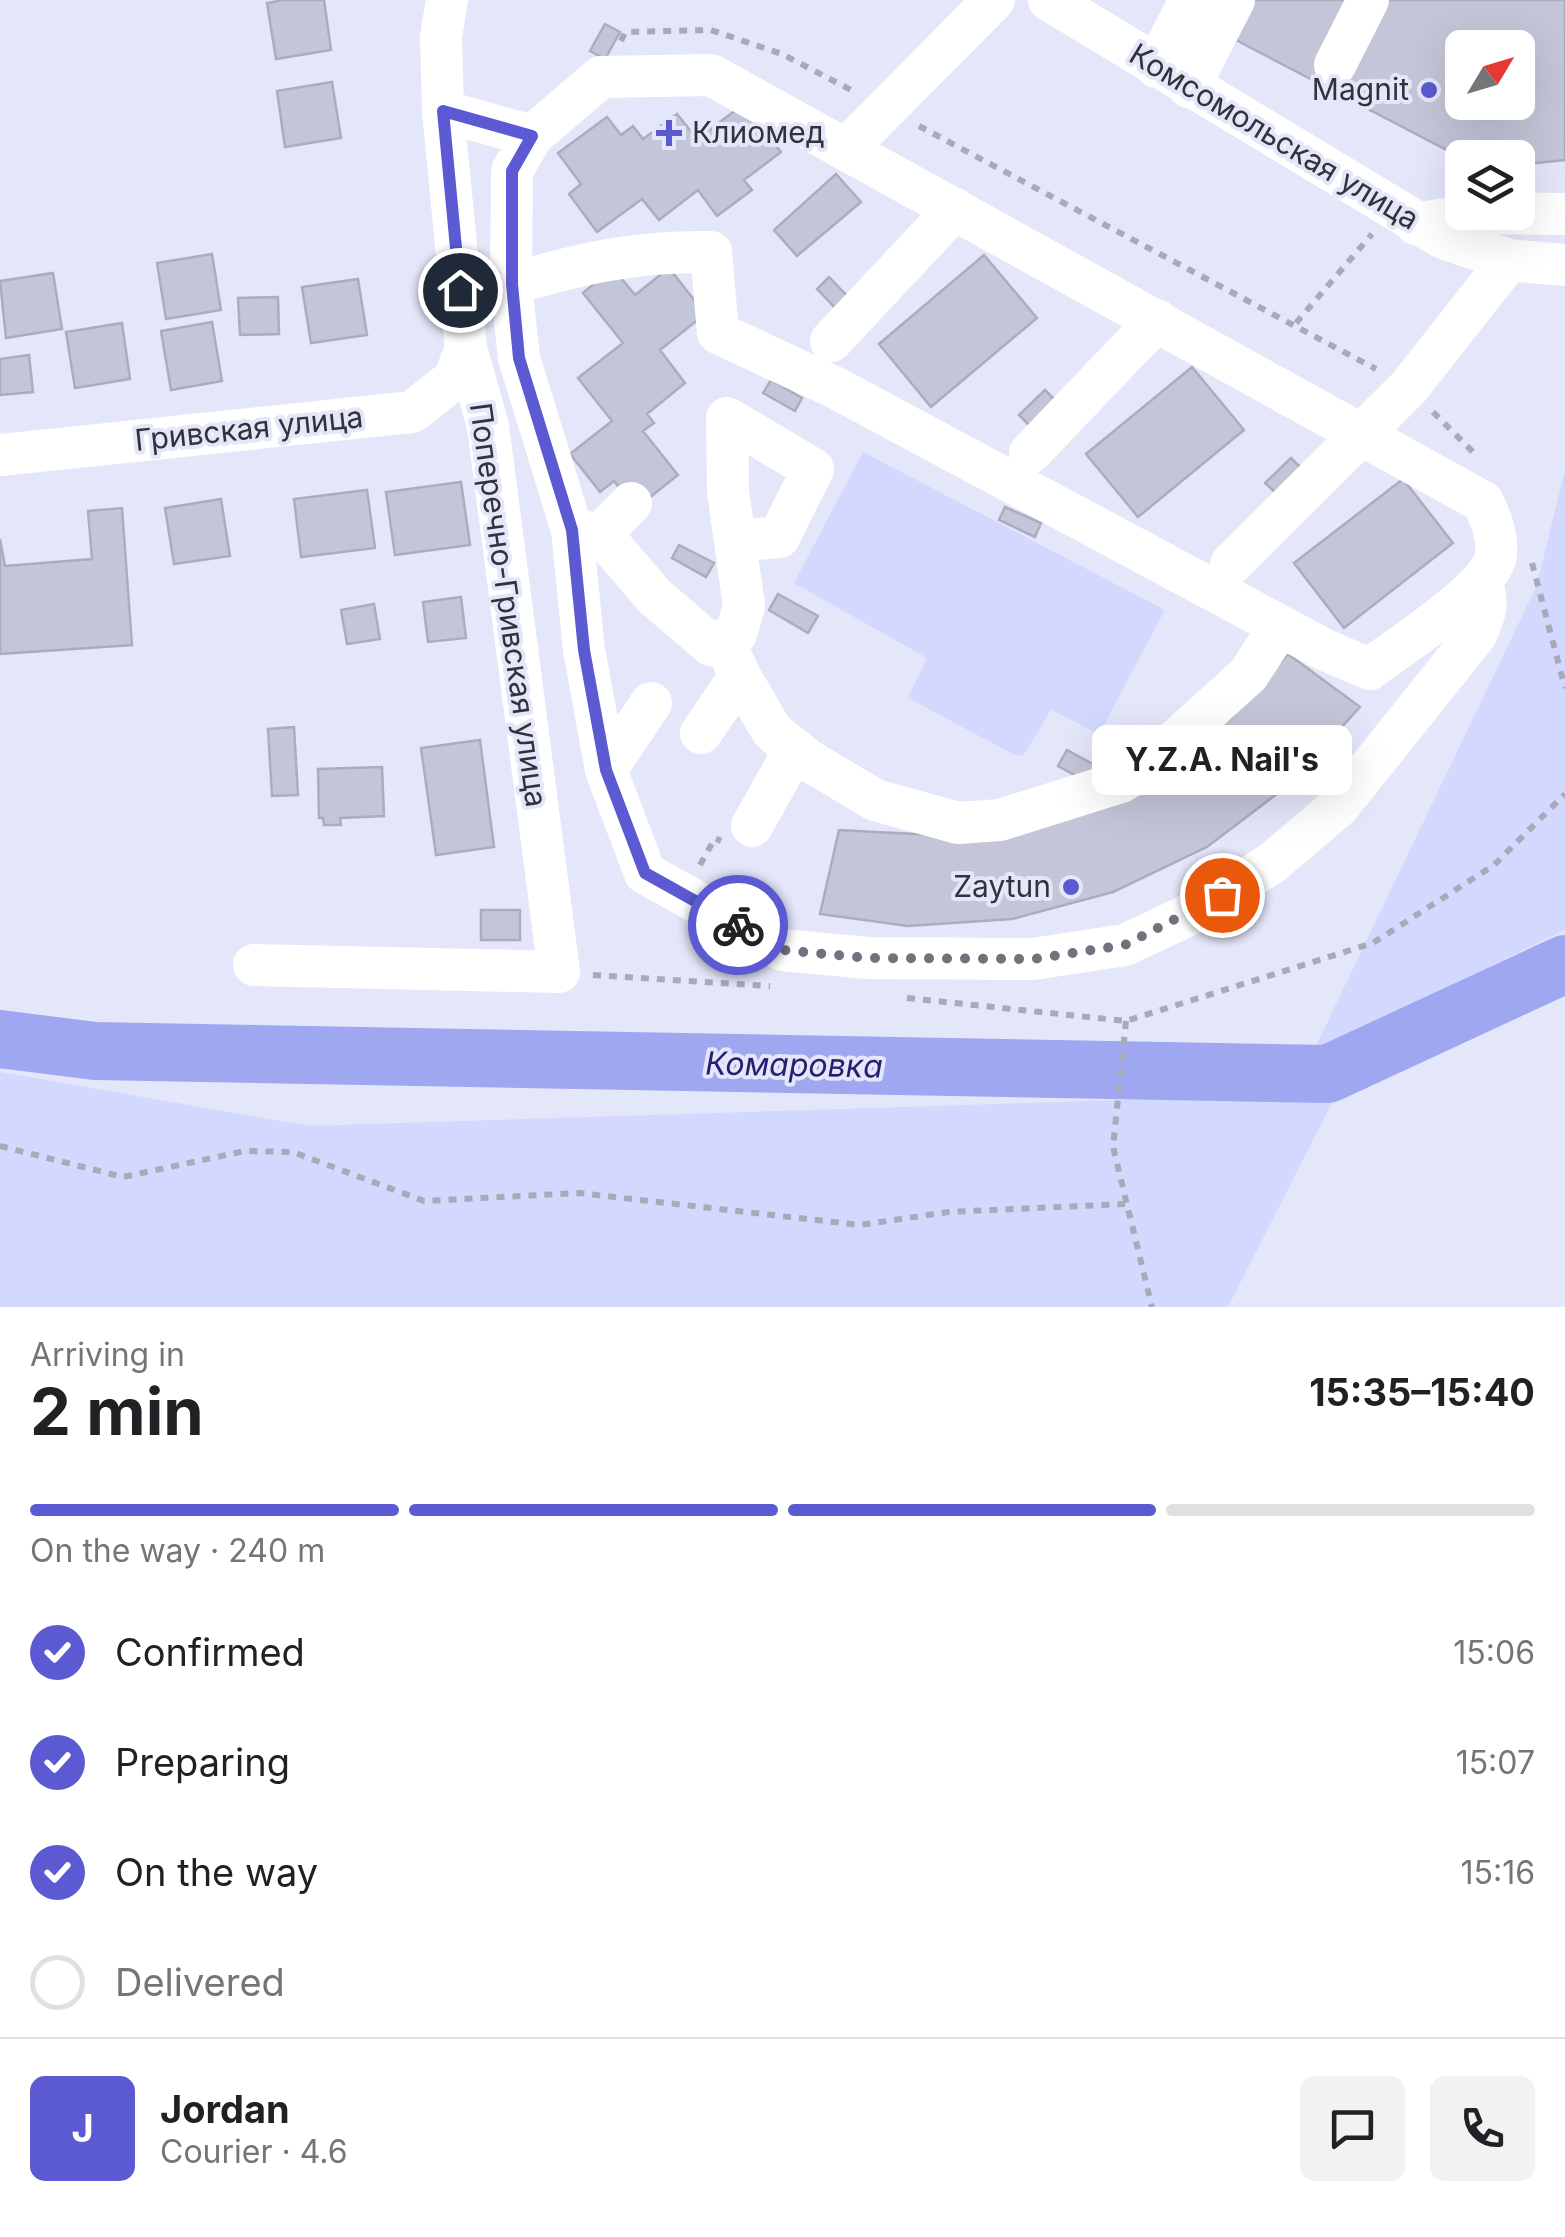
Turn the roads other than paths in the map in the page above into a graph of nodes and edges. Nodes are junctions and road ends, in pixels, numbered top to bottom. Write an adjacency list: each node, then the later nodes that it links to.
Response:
1 (446, 0): 9 (street, Поперечно-Гривская улица)
2 (994, 0): 11 (street)
3 (1049, 0): 8 (street, Комсомольская улица)
4 (1190, 0): 8 (street)
5 (1234, 0): 8 (street)
6 (1368, 0): 7 (street)
7 (1335, 64)
8 (1172, 77): 14 (street, Комсомольская улица)
9 (443, 111): 10 (street); 20 (street, Поперечно-Гривская улица)
10 (532, 136): 11 (street); 17 (street)
11 (855, 165): 12 (street)
12 (955, 209): 18 (street); 19 (street)
13 (1565, 214): 14 (street)
14 (1404, 217): 15 (street, Комсомольская улица)
15 (1509, 260): 16 (street, Комсомольская улица); 21 (street)
16 (1565, 266)
17 (512, 284): 25 (street); 29 (street)
18 (1156, 320): 21 (street); 22 (street)
19 (831, 341)
20 (466, 348): 23 (street, Гривская улица); 36 (street, Поперечно-Гривская улица)
21 (1361, 433): 27 (street); 28 (street)
22 (1030, 453)
23 (0, 456)
24 (632, 504): 25 (street)
25 (586, 532): 30 (street); 34 (street)
26 (736, 541): 30 (street)
27 (1231, 564)
28 (1481, 583): 29 (street); 34 (street)
29 (1280, 626): 33 (street)
30 (731, 658): 32 (street); 33 (street)
31 (651, 703): 34 (street)
32 (701, 732)
33 (795, 749): 35 (street)
34 (606, 770)
35 (752, 826)
36 (254, 965)

